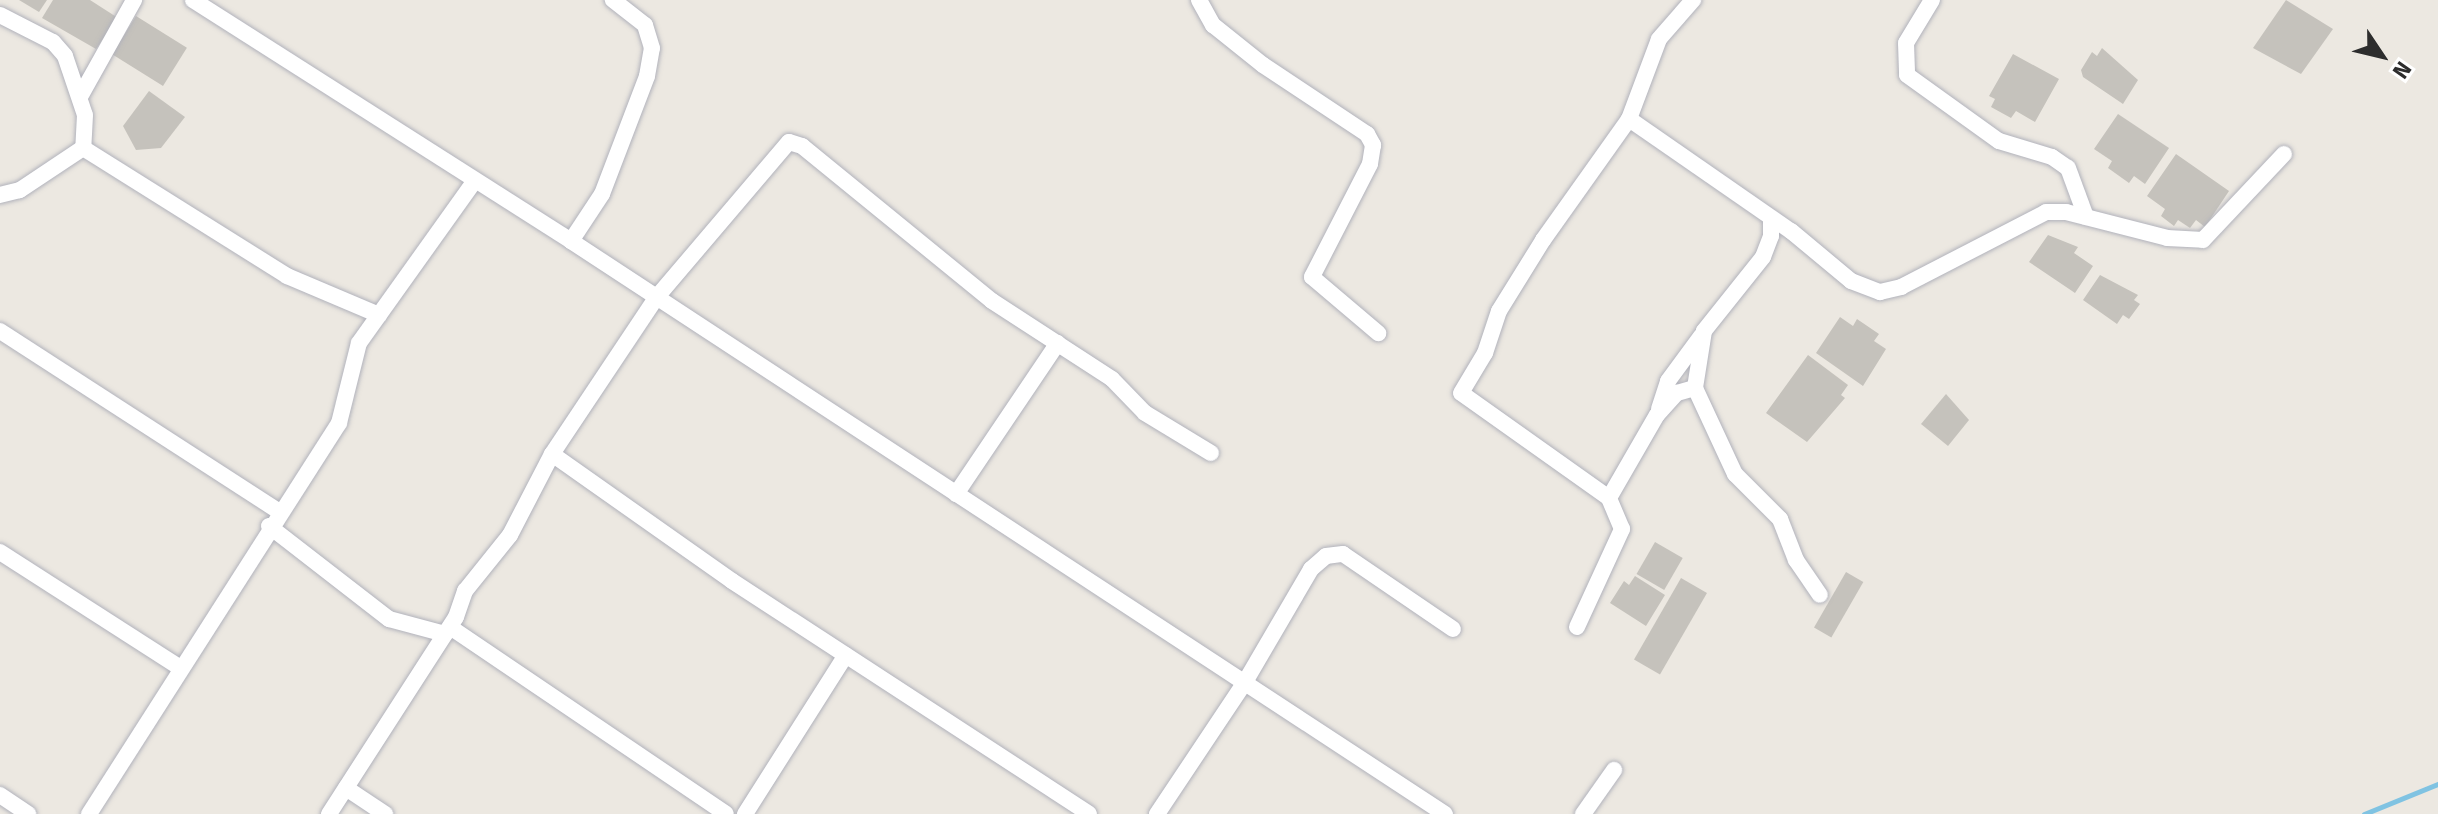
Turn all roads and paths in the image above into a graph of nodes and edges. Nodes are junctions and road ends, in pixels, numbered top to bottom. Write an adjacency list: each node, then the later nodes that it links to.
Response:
1 (134, 0): 8 (street)
2 (193, 0): 12 (street)
3 (613, 0): 16 (street)
4 (1199, 0): 21 (street)
5 (1693, 0): 9 (street)
6 (1932, 0): 14 (street)
7 (0, 15): 8 (street)
8 (81, 95): 10 (street)
9 (1629, 119): 15 (street); 28 (street)
10 (83, 148): 13 (street); 18 (street)
11 (2284, 154): 14 (street)
12 (474, 182): 16 (street); 18 (street)
13 (0, 195)
14 (2086, 217): 15 (street)
15 (1771, 219): 20 (street)
16 (571, 241): 17 (street)
17 (656, 298): 22 (street); 26 (street); 27 (street)
18 (379, 315): 29 (street)
19 (0, 331): 29 (street)
20 (1704, 331): 23 (street); 24 (street)
21 (1378, 333)
22 (1058, 343): 25 (street); 27 (street)
23 (1695, 388): 24 (street); 32 (street)
24 (1657, 415): 28 (street)
25 (1211, 453)
26 (552, 454): 35 (street); 36 (street)
27 (956, 494): 38 (street)
28 (1609, 498): 33 (street)
29 (278, 511): 30 (street)
30 (269, 526): 35 (street); 37 (street)
31 (0, 552): 37 (street)
32 (1820, 595)
33 (1577, 627)
34 (1453, 629): 38 (street)
35 (447, 630): 40 (street); 46 (street)
36 (846, 655): 47 (street); 48 (street)
37 (179, 667): 43 (street)
38 (1245, 682): 49 (street); 50 (street)
39 (1614, 770): 51 (street)
40 (346, 788): 44 (street); 45 (street)
41 (0, 795): 42 (street)
42 (28, 814)
43 (89, 814)
44 (329, 814)
45 (385, 814)
46 (726, 814)
47 (745, 814)
48 (1089, 814)
49 (1157, 814)
50 (1445, 814)
51 (1583, 814)

